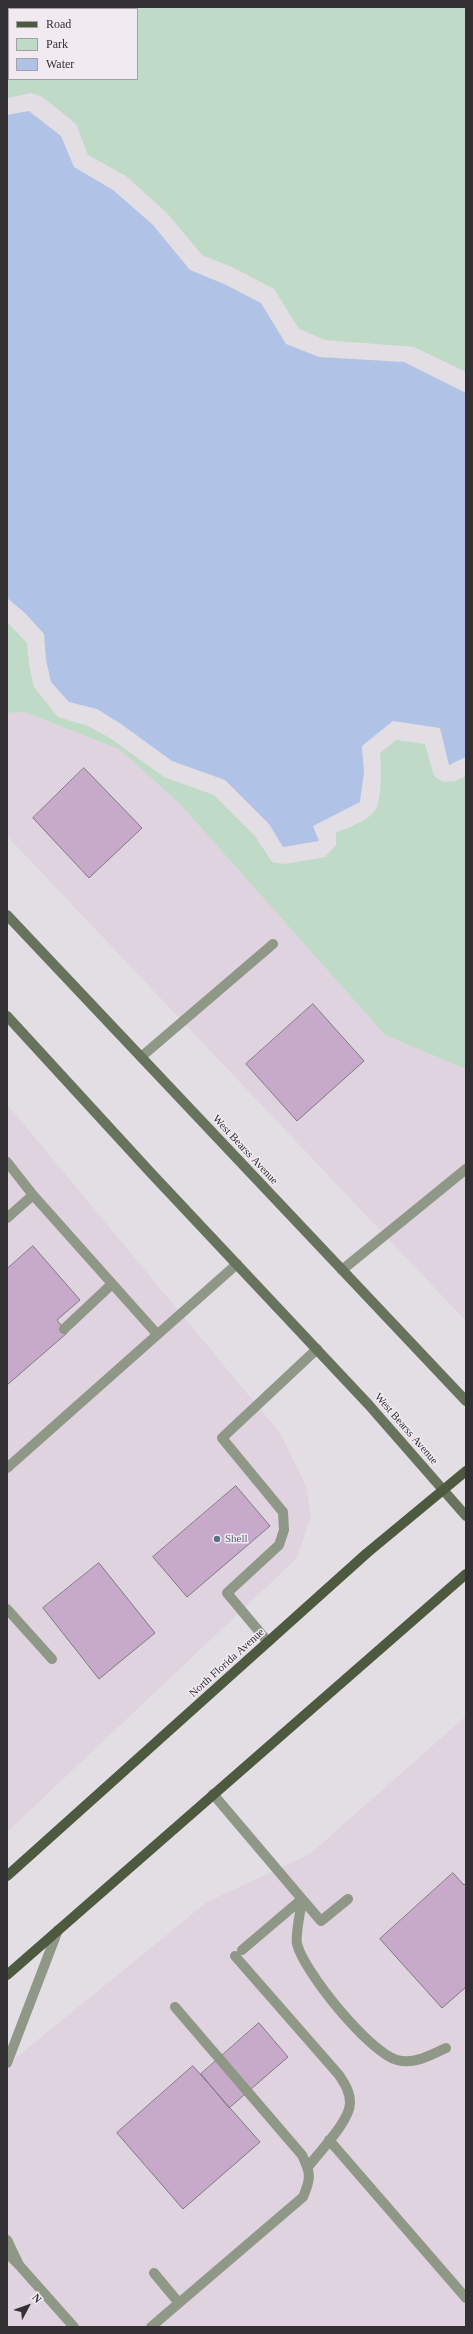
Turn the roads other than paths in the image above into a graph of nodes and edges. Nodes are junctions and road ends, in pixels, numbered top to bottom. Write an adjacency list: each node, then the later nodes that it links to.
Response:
1 (7, 915): 4 (main road, West Bearss Avenue)
2 (273, 944): 4 (lane)
3 (7, 1016): 9 (main road, West Bearss Avenue)
4 (141, 1057): 10 (main road, West Bearss Avenue)
5 (7, 1162): 7 (lane)
6 (466, 1169): 10 (lane)
7 (33, 1195): 8 (lane); 11 (lane)
8 (7, 1218)
9 (237, 1264): 13 (lane); 14 (main road, West Bearss Avenue)
10 (342, 1270): 15 (main road, West Bearss Avenue)
11 (112, 1284): 12 (lane); 13 (lane)
12 (64, 1329)
13 (157, 1334): 16 (lane)
14 (317, 1350): 18 (main road, West Bearss Avenue); 22 (lane)
15 (466, 1401)
16 (7, 1468)
17 (466, 1471): 18 (main road, North Florida Avenue)
18 (444, 1489): 19 (main road, West Bearss Avenue); 22 (main road, North Florida Avenue)
19 (466, 1516)
20 (466, 1574): 24 (main road)
21 (7, 1609): 23 (lane)
22 (268, 1642): 25 (main road, North Florida Avenue)
23 (52, 1659)
24 (213, 1794): 26 (lane); 28 (main road)
25 (7, 1876)
26 (302, 1899): 27 (lane); 31 (lane); 33 (lane)
27 (348, 1899)
28 (58, 1930): 29 (main road); 32 (lane)
29 (7, 1975)
30 (175, 2007): 34 (lane)
31 (446, 2048)
32 (7, 2062)
33 (329, 2140): 34 (lane); 39 (lane)
34 (308, 2167): 40 (lane)
35 (7, 2240): 37 (lane)
36 (7, 2253): 37 (lane)
37 (19, 2265): 41 (lane)
38 (154, 2273): 40 (lane)
39 (466, 2298)
40 (179, 2303): 42 (lane)
41 (74, 2327)
42 (151, 2327)

